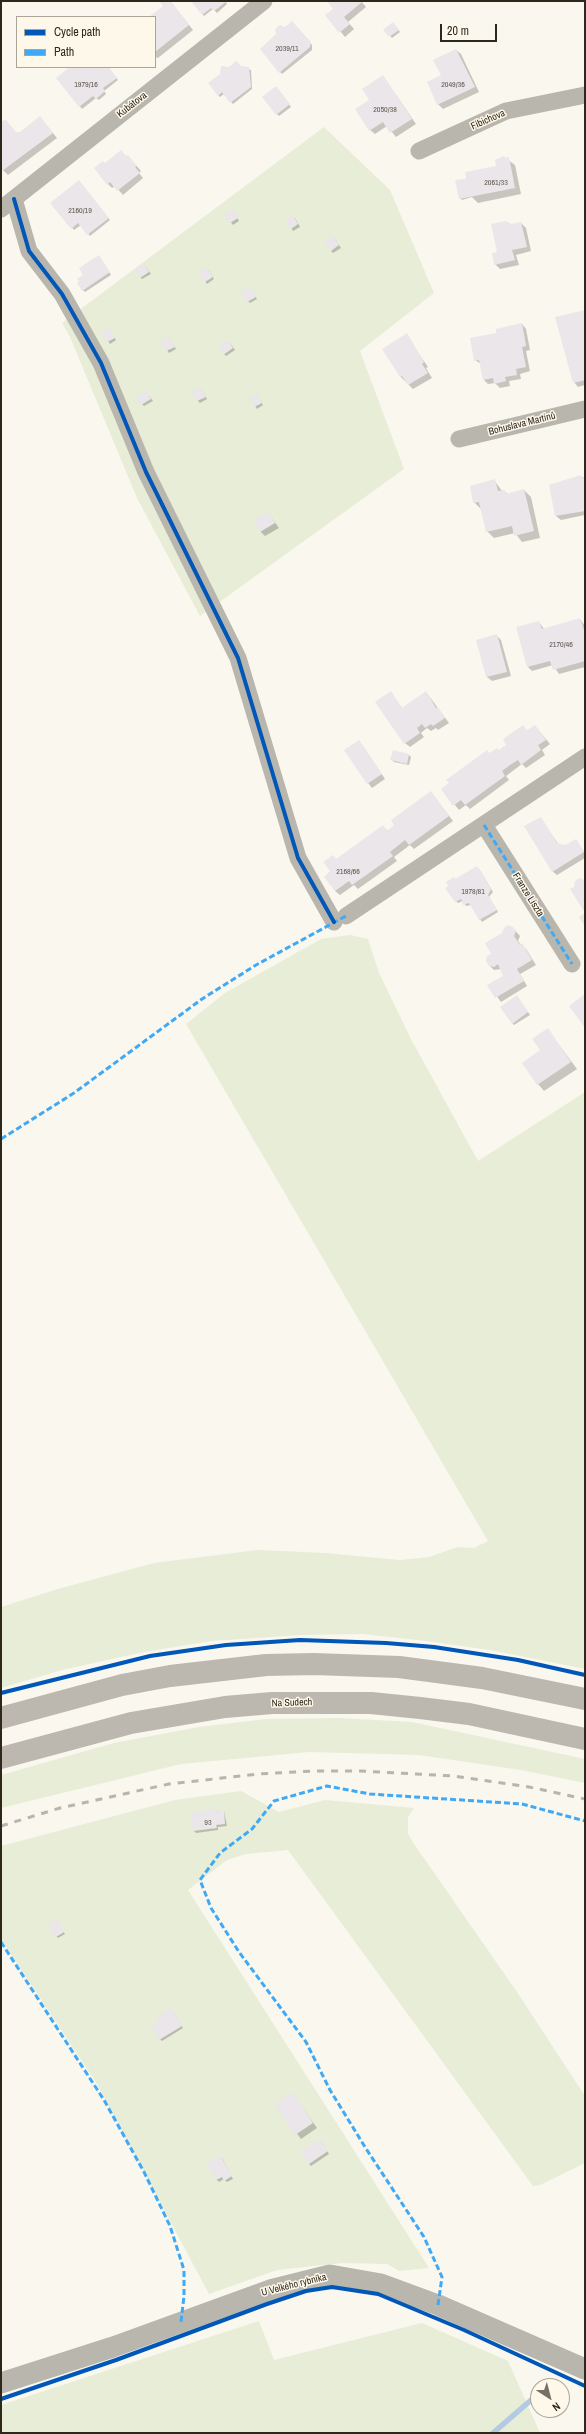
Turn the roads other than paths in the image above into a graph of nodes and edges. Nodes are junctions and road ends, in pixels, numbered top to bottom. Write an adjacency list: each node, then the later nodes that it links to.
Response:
1 (264, 1): 4 (street, Kubátova)
2 (585, 95): 3 (street, Fibichova)
3 (419, 151)
4 (14, 199): 5 (street, Kubátova); 9 (street)
5 (1, 209)
6 (585, 409): 7 (street, Bohuslava Martinů)
7 (459, 439)
8 (585, 756): 9 (street)
9 (484, 825): 10 (street, Franze Liszta)
10 (572, 964)
11 (585, 1699): 12 (main road)
12 (1, 1718)
13 (585, 1739): 14 (main road, Na Sudech)
14 (1, 1758)
15 (585, 2369): 16 (street, U Velkého rybníka)
16 (1, 2383)

